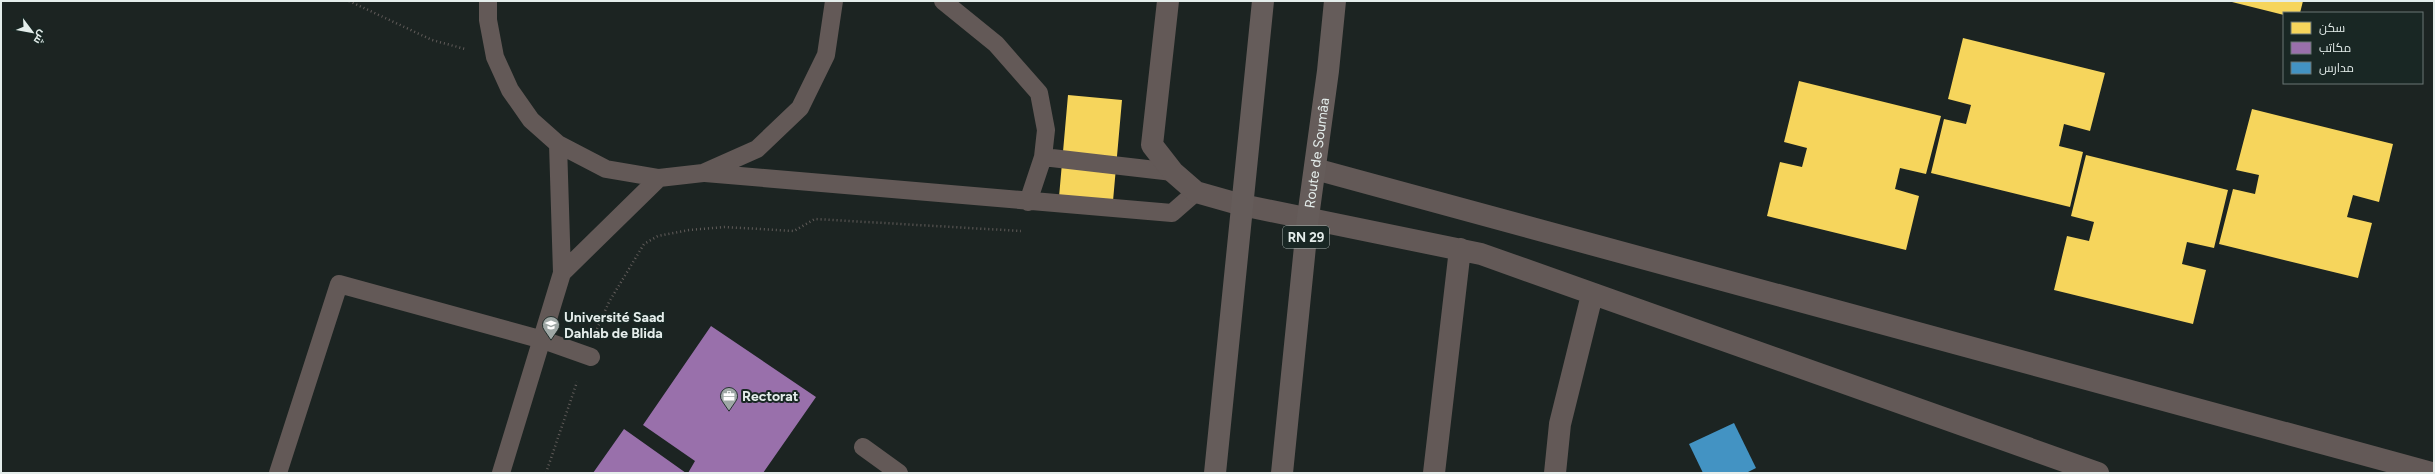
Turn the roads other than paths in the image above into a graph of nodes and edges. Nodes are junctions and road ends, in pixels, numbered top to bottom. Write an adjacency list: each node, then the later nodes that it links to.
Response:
1 (488, 1): 7 (lane)
2 (834, 1): 11 (lane)
3 (943, 1): 8 (lane)
4 (1168, 1): 10 (street)
5 (1262, 1): 15 (highway)
6 (1335, 1): 9 (highway, Route de Soumâa / RN 29)
7 (558, 144): 12 (lane); 18 (lane)
8 (1043, 157): 10 (lane); 14 (lane)
9 (1315, 169): 16 (highway, Route de Soumâa / RN 29); 31 (street)
10 (1173, 172): 13 (street)
11 (703, 173): 12 (lane); 14 (lane)
12 (660, 178): 18 (lane)
13 (1196, 192): 14 (lane); 15 (street)
14 (1028, 202)
15 (1242, 205): 16 (street); 26 (highway)
16 (1308, 217): 17 (street); 27 (highway, Route de Soumâa / RN 29)
17 (1460, 249): 19 (street); 28 (street)
18 (562, 273): 20 (lane)
19 (1592, 295): 29 (street); 30 (street)
20 (543, 340): 21 (lane); 23 (lane); 24 (lane)
21 (588, 356)
22 (863, 447): 25 (lane)
23 (278, 473)
24 (500, 473)
25 (899, 473)
26 (1215, 473)
27 (1282, 473)
28 (1434, 473)
29 (1555, 473)
30 (2098, 473)
31 (2432, 473)

